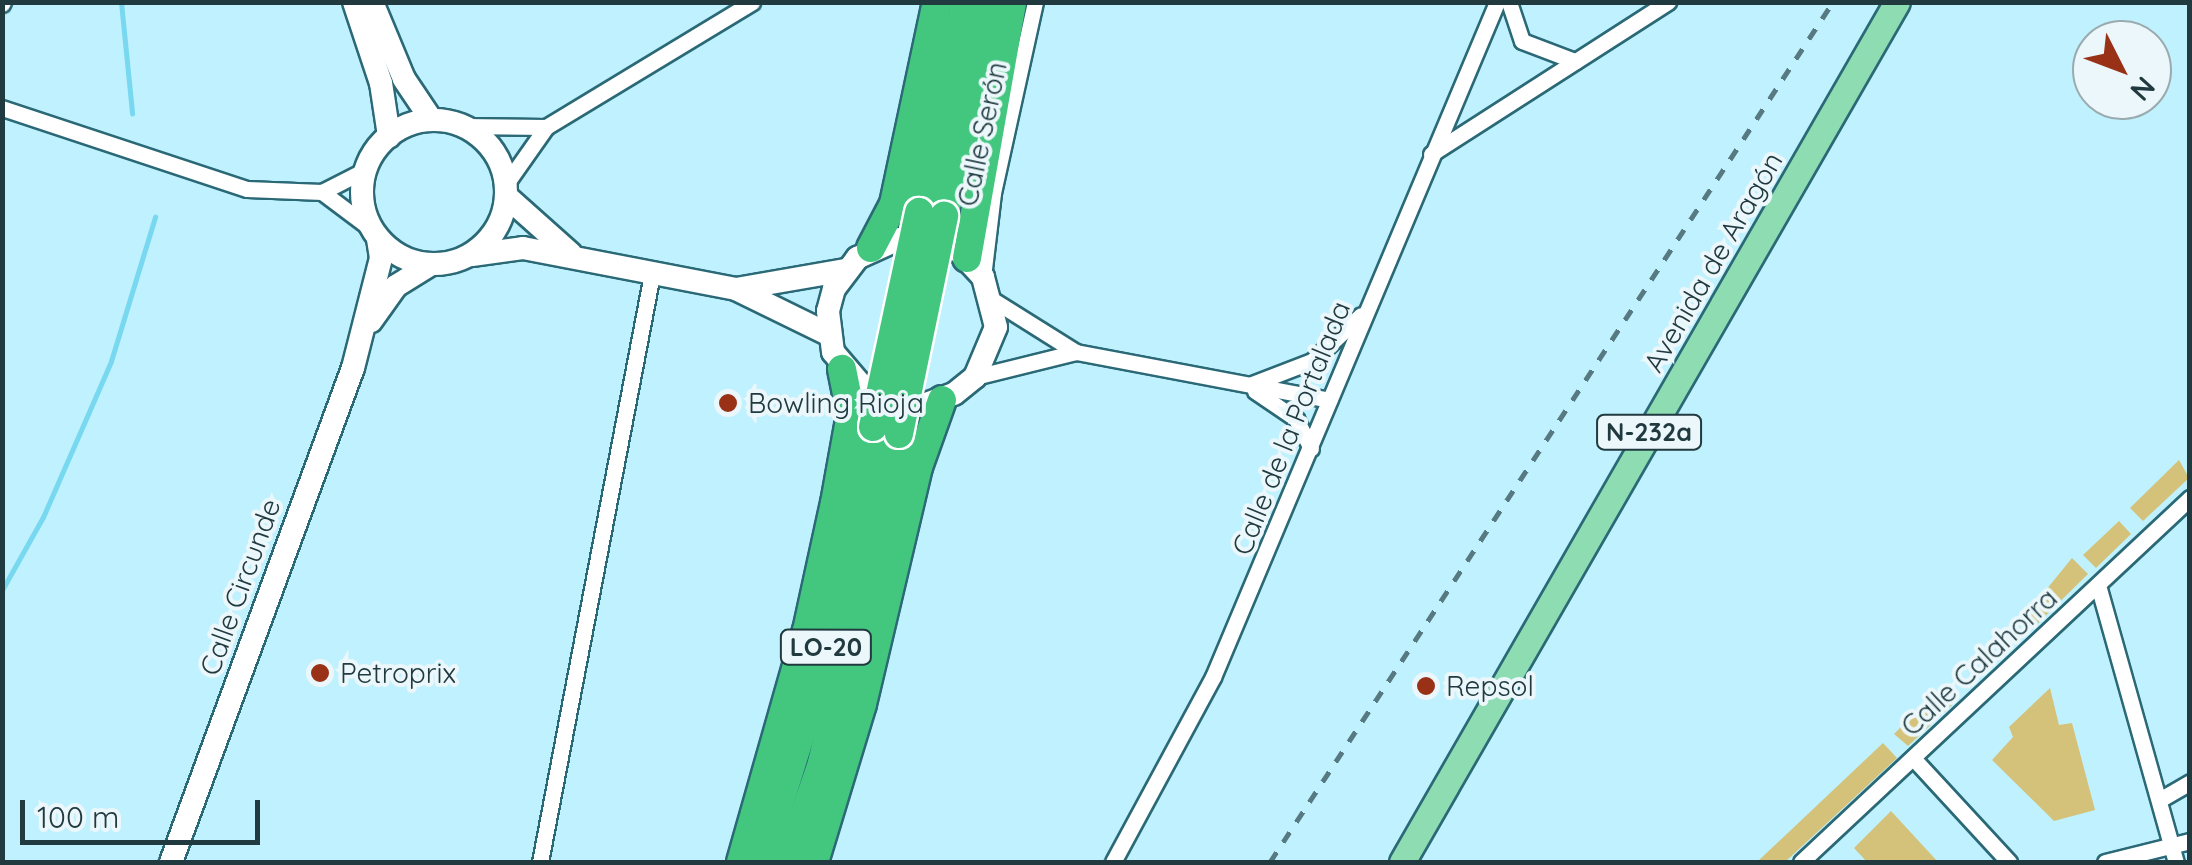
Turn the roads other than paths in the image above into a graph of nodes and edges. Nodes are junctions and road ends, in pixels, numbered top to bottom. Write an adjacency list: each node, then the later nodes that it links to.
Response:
1 (354, 2): 18 (main road)
2 (372, 2): 15 (main road)
3 (752, 2): 17 (street)
4 (937, 2): 26 (highway)
5 (965, 2): 23 (highway, LO-20)
6 (992, 2): 23 (highway, LO-20)
7 (1012, 2): 29 (highway)
8 (1035, 2): 29 (street, Calle Serón)
9 (1497, 2): 19 (street, Calle de la Portalada)
10 (1509, 2): 13 (street)
11 (1668, 2): 13 (street)
12 (1897, 2): 61 (main road, Avenida de Aragón / N-232a)
13 (1575, 61): 19 (street)
14 (2, 108): 22 (street)
15 (431, 120): 16 (main road); 18 (main road)
16 (463, 126): 17 (street); 21 (main road)
17 (546, 126): 21 (street)
18 (388, 136): 20 (main road)
19 (1431, 154): 35 (street, Calle de la Portalada)
20 (365, 170): 22 (street); 24 (main road)
21 (506, 190): 27 (main road); 28 (main road)
22 (322, 192): 24 (street)
23 (931, 214): 45 (highway, LO-20, bridge)
24 (374, 233): 30 (main road); 36 (main road, Calle Circunde)
25 (899, 239): 26 (main road)
26 (870, 248): 31 (main road)
27 (471, 255): 28 (main road); 30 (main road)
28 (578, 258): 32 (main road)
29 (969, 261): 34 (main road)
30 (430, 265): 36 (main road, Calle Circunde)
31 (846, 270): 33 (main road); 37 (main road)
32 (652, 274): 33 (main road); 55 (street)
33 (736, 289): 37 (main road)
34 (993, 300): 38 (street); 40 (main road)
35 (1366, 310): 41 (street); 43 (street, Calle de la Portalada)
36 (364, 332): 54 (main road, Calle Circunde)
37 (828, 334): 39 (main road)
38 (1076, 352): 40 (street); 41 (street)
39 (842, 369): 42 (main road); 56 (highway)
40 (974, 377): 44 (main road)
41 (1248, 385): 43 (street); 46 (street)
42 (866, 392)
43 (1329, 400): 46 (street, Calle de la Portalada)
44 (933, 402): 59 (highway)
45 (886, 430): 57 (highway, LO-20); 58 (highway, LO-20)
46 (1311, 448): 60 (street, Calle de la Portalada)
47 (2190, 498): 48 (street, Calle Calahorra)
48 (2098, 586): 49 (street, Calle Calahorra); 51 (street)
49 (1913, 758): 62 (street, Calle Calahorra); 63 (street)
50 (2190, 782): 51 (street)
51 (2161, 800): 53 (street)
52 (2190, 841): 53 (street)
53 (2174, 854): 64 (street)
54 (171, 862)
55 (540, 862)
56 (741, 862)
57 (762, 862)
58 (788, 862)
59 (814, 862)
60 (1113, 862)
61 (1402, 862)
62 (1801, 862)
63 (2009, 862)
64 (2104, 862)

